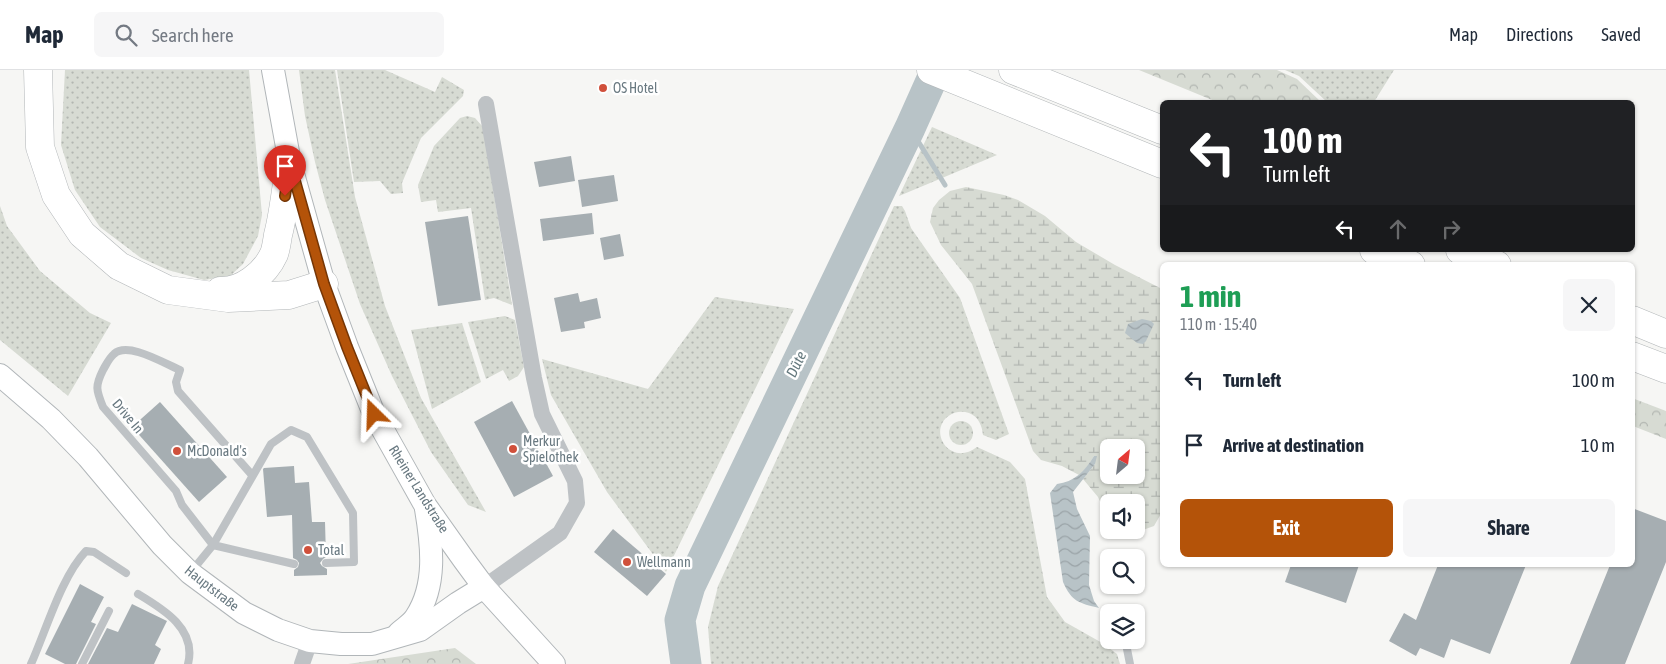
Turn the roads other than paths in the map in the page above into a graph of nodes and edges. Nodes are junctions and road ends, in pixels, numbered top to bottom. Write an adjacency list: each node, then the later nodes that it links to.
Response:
1 (38, 70): 14 (highway)
2 (273, 70): 7 (street, Rheiner Landstraße)
3 (1013, 70): 6 (highway)
4 (943, 75): 8 (highway)
5 (486, 104): 27 (street)
6 (1160, 129)
7 (290, 163): 13 (street, Rheiner Landstraße); 14 (highway)
8 (1160, 163)
9 (1379, 252): 11 (highway)
10 (1465, 252): 12 (highway)
11 (1404, 262)
12 (1490, 262)
13 (324, 284): 14 (highway); 21 (street, Rheiner Landstraße)
14 (168, 290)
15 (1635, 321): 16 (highway)
16 (1666, 334)
17 (1635, 357): 18 (highway)
18 (1666, 369)
19 (0, 375): 26 (street, Hauptstraße)
20 (252, 475): 22 (lane); 22 (lane, Drive In); 23 (lane)
21 (425, 505): 27 (street, Rheiner Landstraße); 31 (street)
22 (213, 545): 24 (lane); 26 (lane)
23 (326, 563)
24 (294, 564)
25 (126, 573): 33 (lane)
26 (190, 573): 30 (street, Hauptstraße)
27 (484, 587): 31 (street, Hauptstraße); 37 (street, Rheiner Landstraße)
28 (138, 594): 35 (lane)
29 (109, 611): 34 (lane)
30 (310, 641): 31 (street, Hauptstraße); 36 (street)
31 (372, 644)
32 (1127, 649): 38 (lane)
33 (31, 664)
34 (82, 664)
35 (188, 664)
36 (302, 664)
37 (554, 664)
38 (1130, 664)

